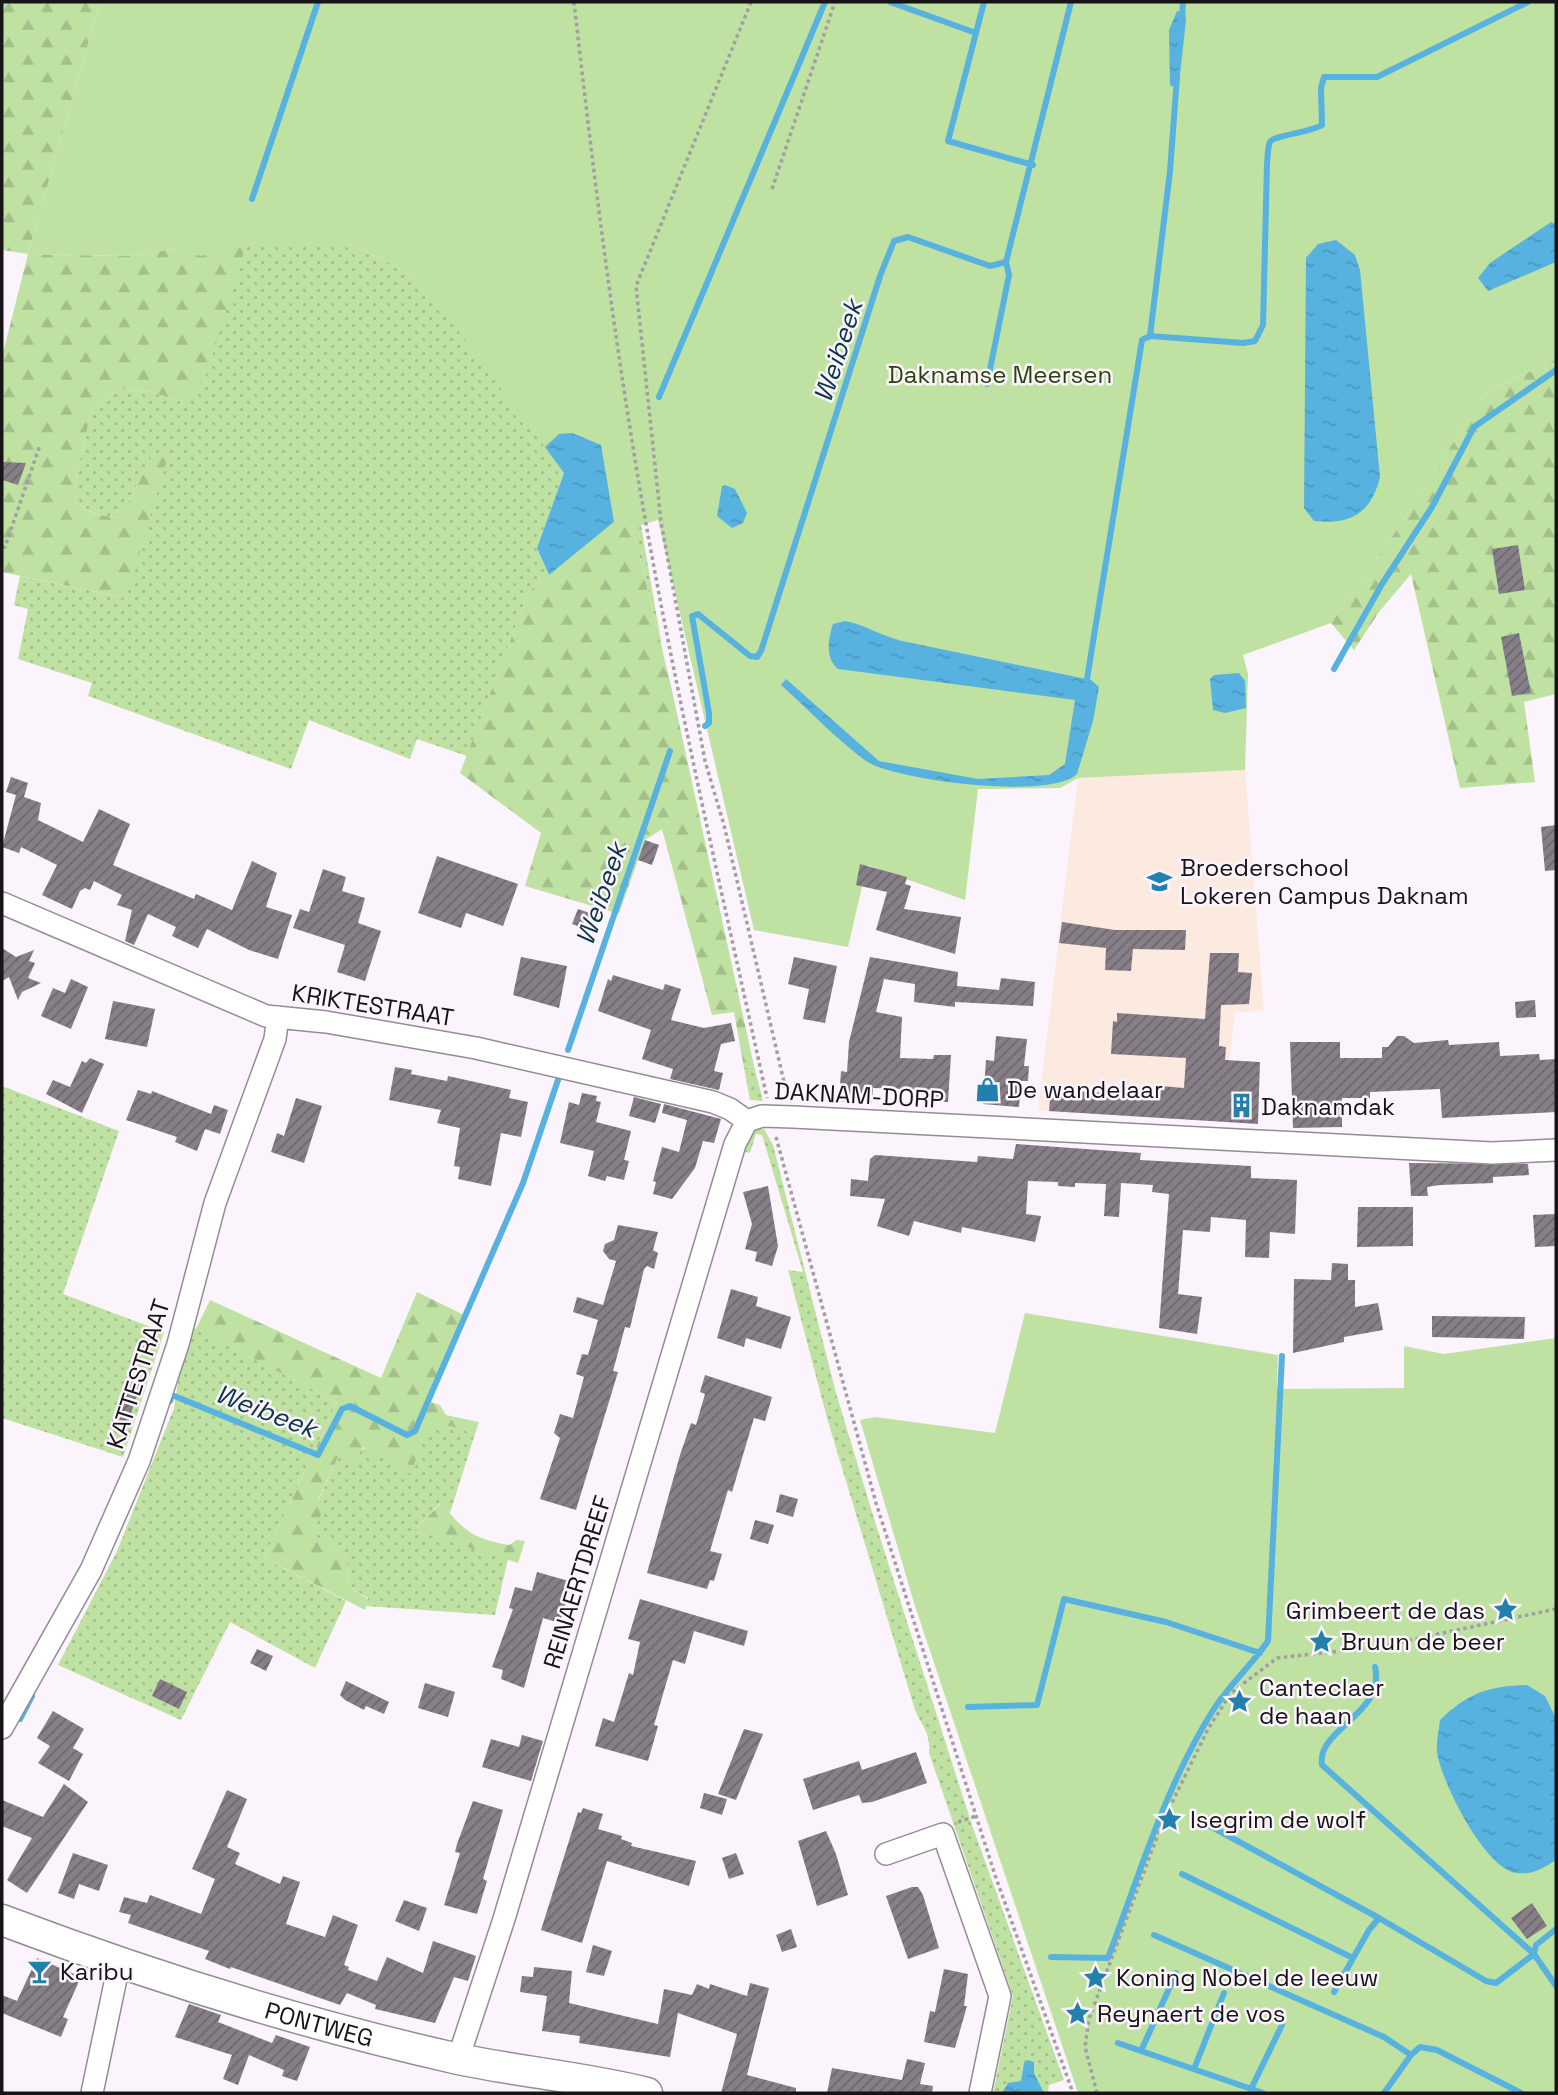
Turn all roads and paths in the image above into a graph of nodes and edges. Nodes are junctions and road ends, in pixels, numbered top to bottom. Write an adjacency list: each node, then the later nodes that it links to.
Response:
1 (574, 2): 9 (path)
2 (751, 2): 9 (path)
3 (835, 2): 4 (path)
4 (772, 189)
5 (40, 445): 6 (path)
6 (2, 547)
7 (2, 903): 8 (street, KRIKTESTRAAT)
8 (278, 1017): 10 (street, KRIKTESTRAAT); 13 (street, KATTESTRAAT)
9 (782, 1117): 10 (street, DAKNAM-DORP); 11 (street, DAKNAM-DORP); 21 (path)
10 (747, 1121): 17 (street, REINAERTDREEF)
11 (1556, 1150)
12 (1556, 1609): 22 (path)
13 (2, 1728)
14 (886, 1854): 20 (street)
15 (2, 1920): 16 (street, PONTWEG)
16 (119, 1964): 17 (street, PONTWEG); 18 (street)
17 (458, 2059): 19 (street, PONTWEG)
18 (92, 2093)
19 (647, 2093)
20 (981, 2093)
21 (1073, 2093)
22 (1097, 2093)

